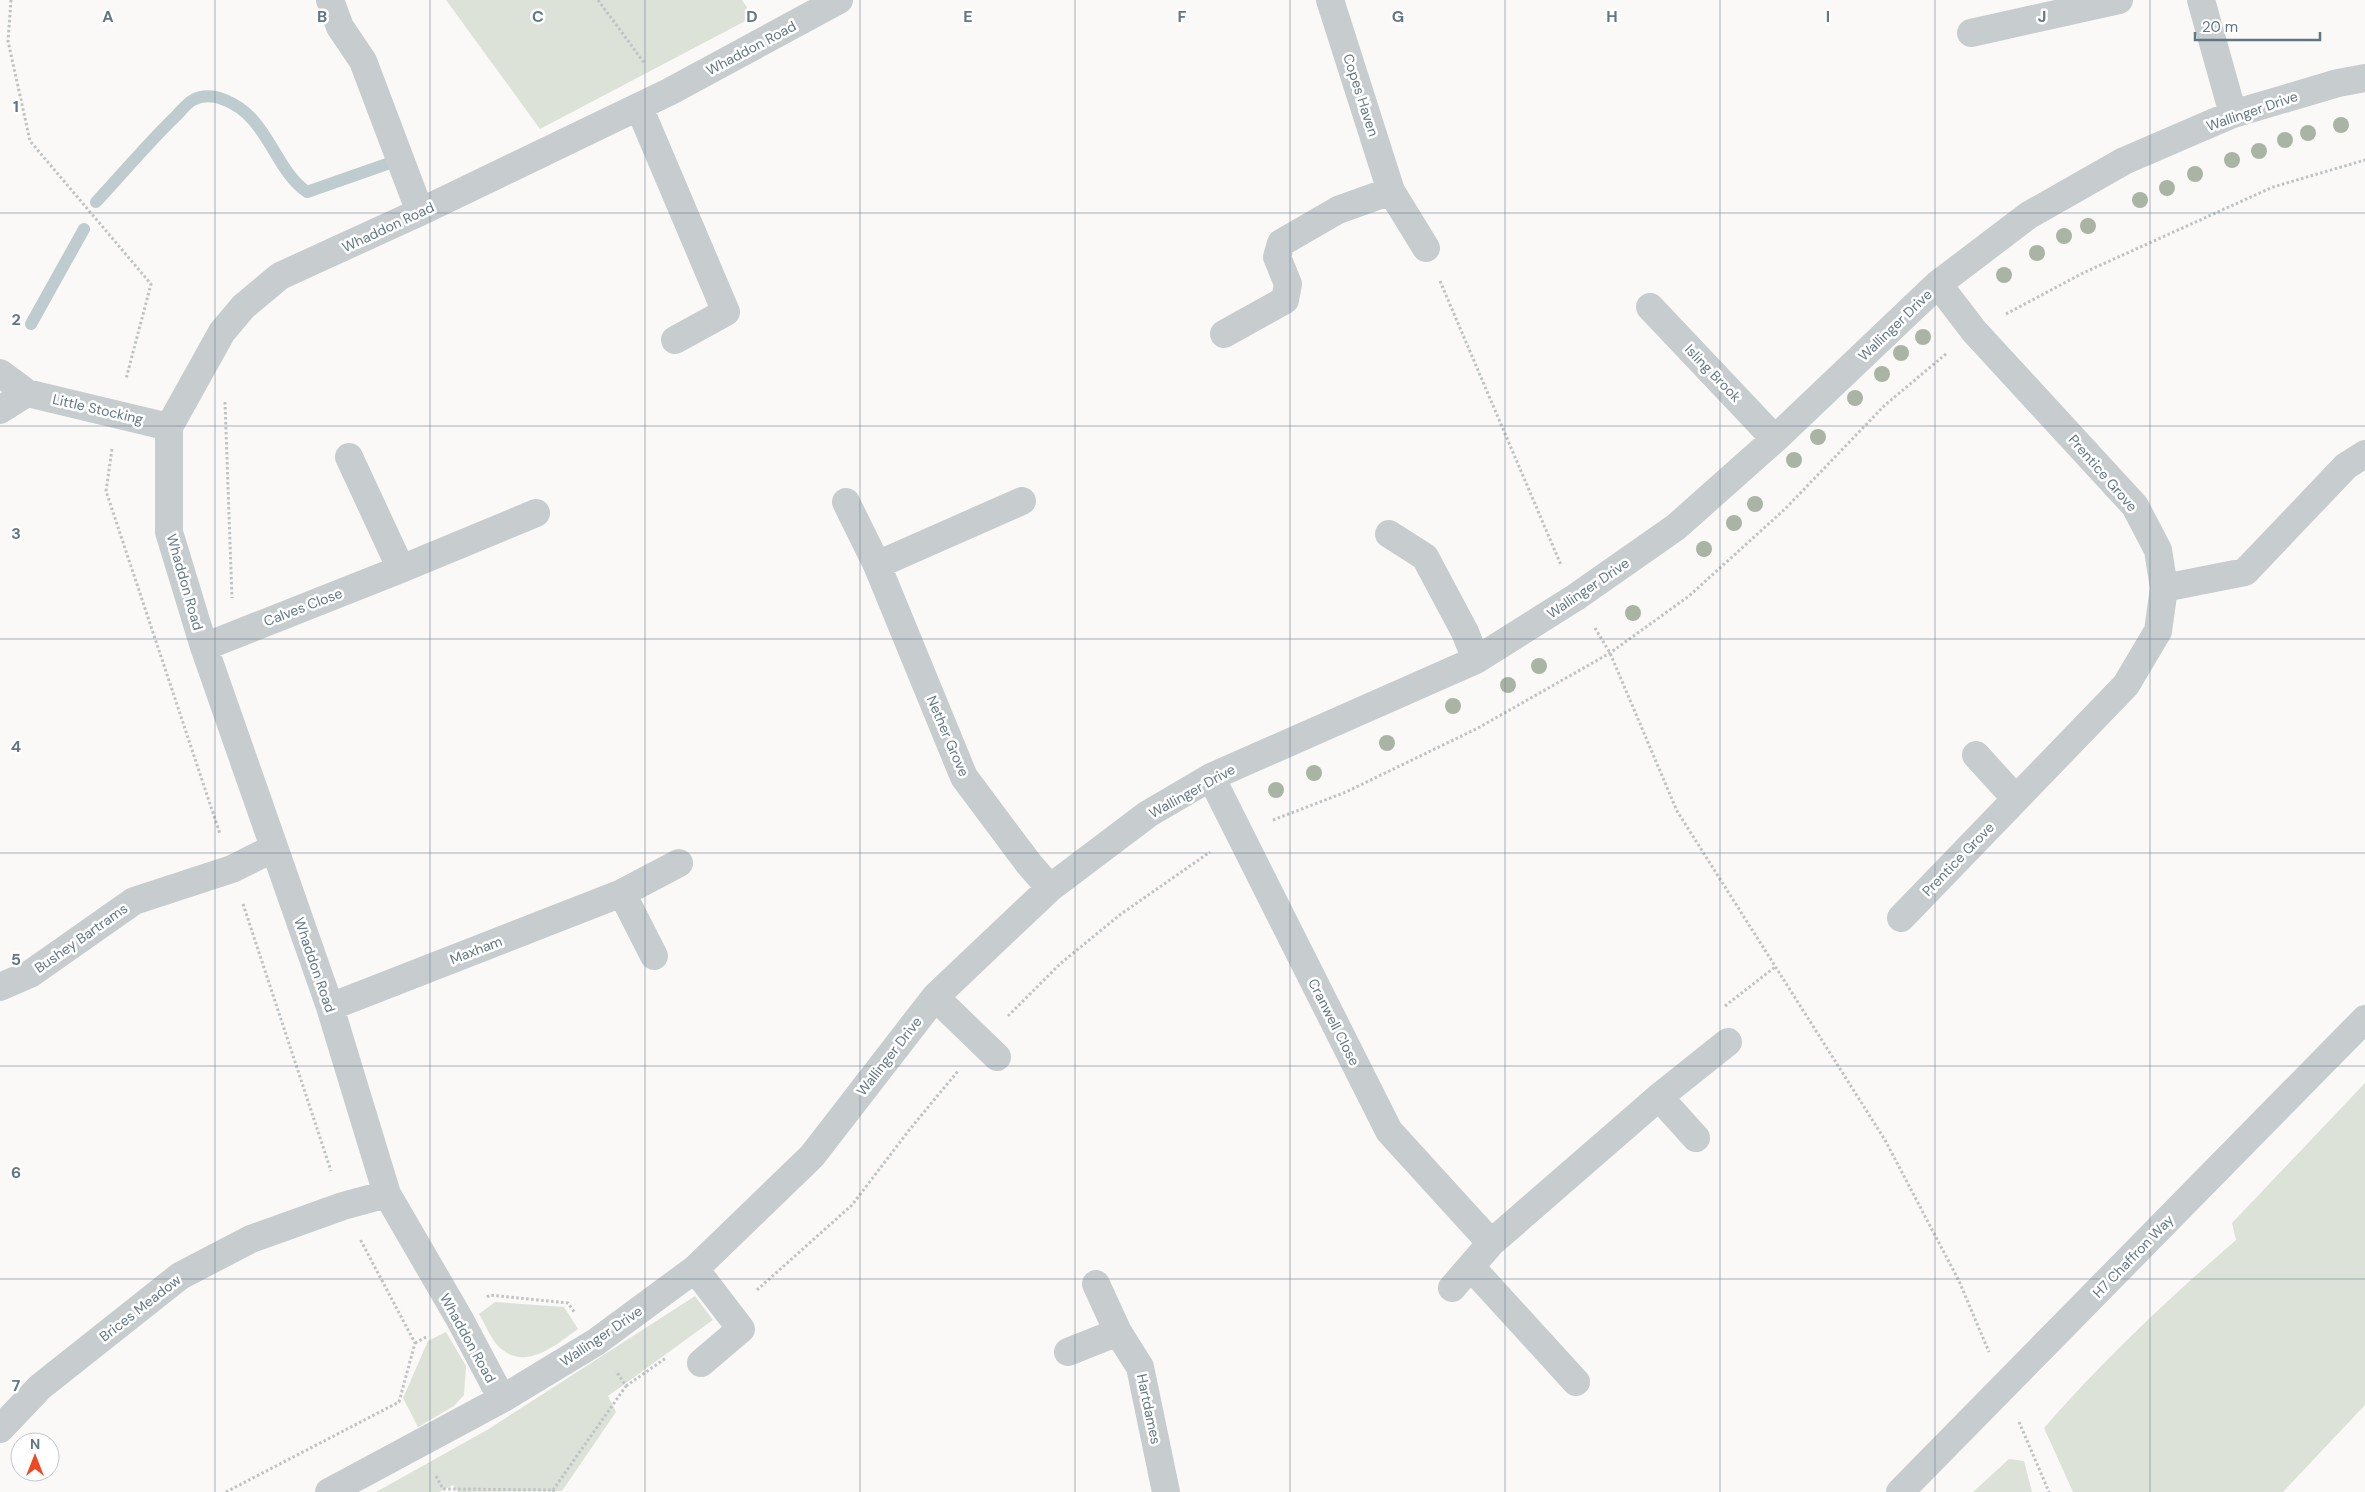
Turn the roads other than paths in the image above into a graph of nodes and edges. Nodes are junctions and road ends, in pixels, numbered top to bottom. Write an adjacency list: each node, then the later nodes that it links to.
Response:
1 (330, 0): 11 (street)
2 (839, 0): 8 (street, Whaddon Road)
3 (1330, 0): 10 (street, Copes Haven)
4 (2119, 0): 6 (street)
5 (2201, 0): 9 (street)
6 (1971, 33)
7 (2365, 78): 9 (street, Wallinger Drive)
8 (639, 107): 11 (street, Whaddon Road); 16 (street)
9 (2233, 114): 13 (street, Wallinger Drive)
10 (1391, 191): 12 (street, Copes Haven); 15 (street)
11 (420, 212): 20 (street, Whaddon Road)
12 (1426, 248)
13 (1938, 284): 21 (street, Wallinger Drive); 30 (street, Prentice Grove)
14 (1650, 307): 21 (street, Isling Brook)
15 (1224, 334)
16 (675, 340)
17 (0, 373): 18 (street, Little Stocking)
18 (27, 393): 19 (street); 20 (street, Little Stocking)
19 (0, 410)
20 (169, 427): 31 (street, Whaddon Road)
21 (1775, 439): 32 (street, Wallinger Drive)
22 (2365, 454): 30 (street)
23 (349, 457): 29 (street)
24 (1022, 501): 28 (street)
25 (846, 502): 28 (street, Nether Grove)
26 (536, 513): 29 (street, Calves Close)
27 (1389, 534): 32 (street)
28 (877, 565): 38 (street, Nether Grove)
29 (401, 569): 31 (street, Calves Close)
30 (2164, 588): 35 (street, Prentice Grove)
31 (204, 646): 36 (street, Whaddon Road)
32 (1476, 660): 34 (street, Wallinger Drive)
33 (1976, 755): 35 (street)
34 (1210, 777): 38 (street, Wallinger Drive); 51 (street, Cranwell Close)
35 (2016, 799): 40 (street, Prentice Grove)
36 (274, 848): 42 (street, Bushey Bartrams); 44 (street, Whaddon Road)
37 (679, 863): 39 (street, Maxham)
38 (1050, 888): 43 (street, Wallinger Drive)
39 (622, 893): 41 (street); 44 (street, Maxham)
40 (1901, 918)
41 (654, 956)
42 (0, 987)
43 (935, 997): 47 (street); 53 (street, Wallinger Drive)
44 (330, 1007): 50 (street, Whaddon Road)
45 (2365, 1019): 64 (street, H7 Chaffron Way)
46 (1728, 1042): 48 (street)
47 (989, 1050)
48 (1659, 1097): 49 (street); 51 (street)
49 (1696, 1138)
50 (388, 1194): 60 (street, Whaddon Road); 61 (street, Brices Meadow)
51 (1491, 1243): 52 (street)
52 (1471, 1267): 55 (street); 59 (street)
53 (695, 1270): 58 (street); 60 (street, Wallinger Drive)
54 (1096, 1284): 56 (street, Hartdames)
55 (1452, 1288)
56 (1118, 1332): 57 (street); 63 (street, Hartdames)
57 (1068, 1352)
58 (701, 1363)
59 (1576, 1382)
60 (502, 1399): 62 (street, Wallinger Drive)
61 (0, 1429)
62 (336, 1490)
63 (1166, 1492)
64 (1900, 1492)

